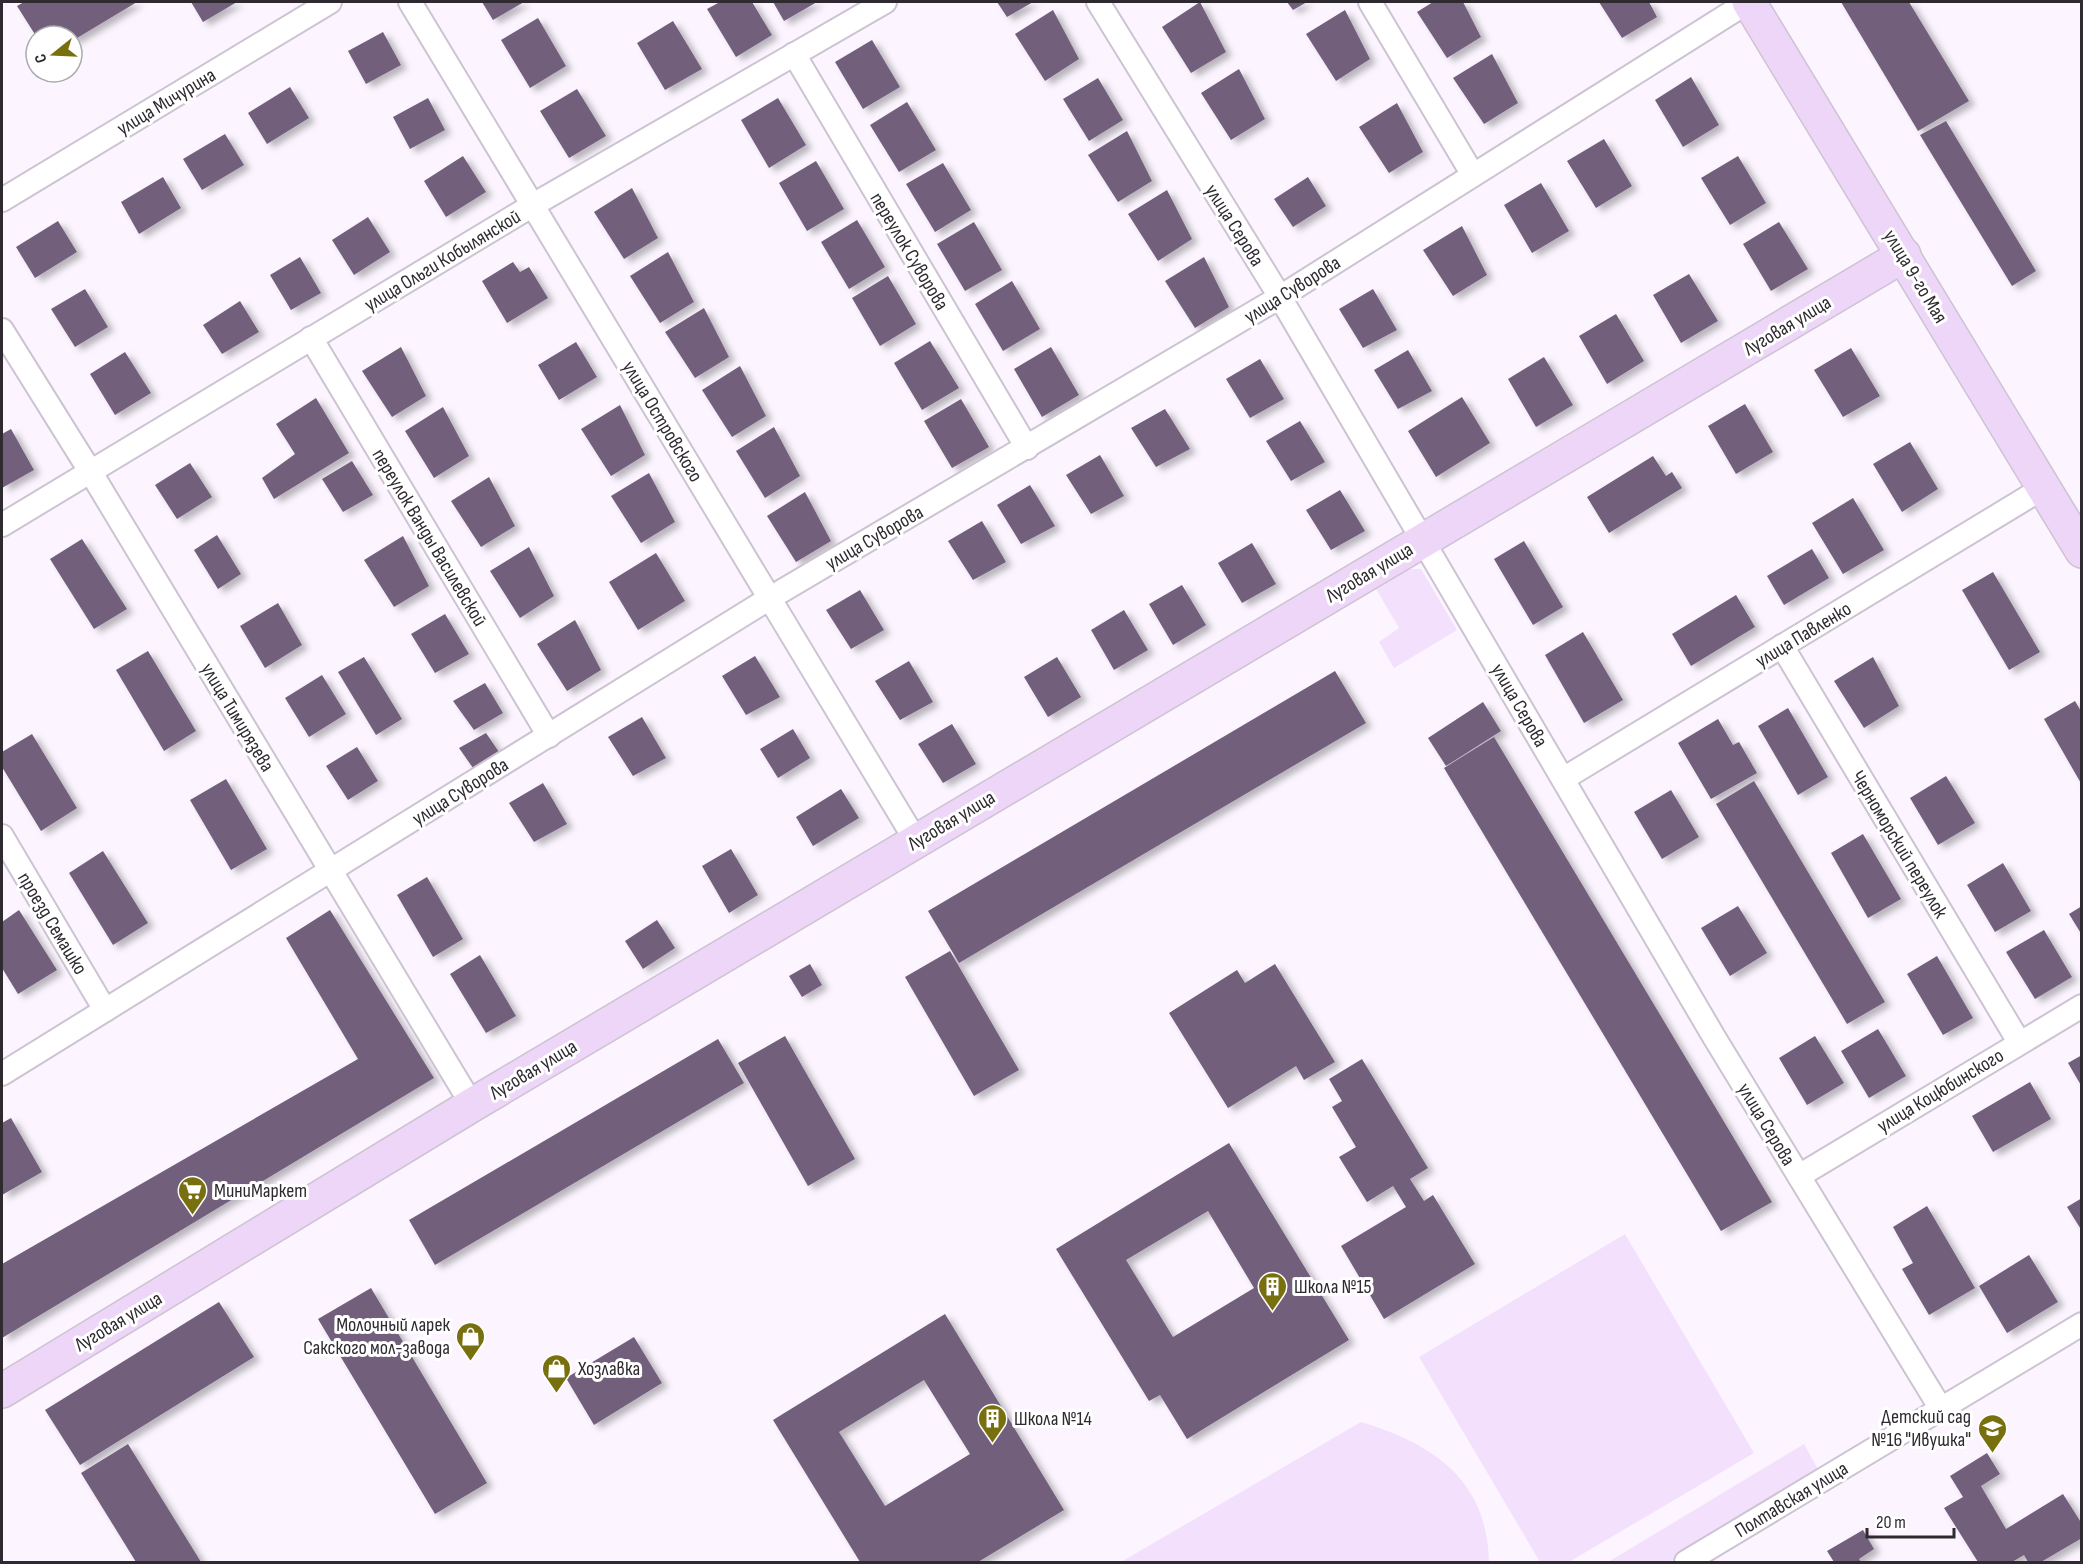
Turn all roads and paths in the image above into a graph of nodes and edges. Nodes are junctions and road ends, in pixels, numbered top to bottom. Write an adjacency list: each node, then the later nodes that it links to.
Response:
1 (330, 2): 9 (street, улица Мичурина)
2 (410, 2): 10 (street, улица Островского)
3 (885, 2): 7 (street, улица Ольги Кобылянской)
4 (1098, 2): 12 (street, улица Серова)
5 (1370, 2): 8 (street)
6 (1748, 2): 8 (street, улица Суворова); 11 (street, улица 9-го Мая)
7 (794, 54): 10 (street, улица Ольги Кобылянской); 15 (street, переулок Суворова)
8 (1473, 175): 12 (street, улица Суворова)
9 (2, 201)
10 (533, 205): 14 (street, улица Ольги Кобылянской); 21 (street, улица Островского)
11 (1904, 255): 17 (street, улица 9-го Мая); 19 (street, Луговая улица)
12 (1280, 297): 15 (street, улица Суворова); 19 (street, улица Серова)
13 (2, 330): 16 (street, улица Тимирязева)
14 (311, 338): 16 (street, улица Ольги Кобылянской); 23 (street, переулок Ванды Василевской)
15 (1027, 448): 21 (street, улица Суворова)
16 (90, 471): 18 (street, улица Ольги Кобылянской); 27 (street, улица Тимирязева)
17 (2043, 488): 20 (street, улица 9-го Мая); 22 (street, улица Павленко)
18 (2, 525)
19 (1423, 540): 24 (street, улица Серова); 26 (street, Луговая улица)
20 (2082, 551)
21 (770, 598): 23 (street, улица Суворова); 26 (street, улица Островского)
22 (1782, 646): 24 (street, улица Павленко); 30 (street, Черноморский переулок)
23 (549, 736): 27 (street, улица Суворова)
24 (1563, 779): 33 (street, улица Серова)
25 (2, 836): 29 (street, проезд Семашко)
26 (916, 841): 32 (street, Луговая улица)
27 (331, 870): 29 (street, улица Суворова); 32 (street, улица Тимирязева)
28 (2082, 1006): 30 (street, улица Коцюбинского)
29 (105, 1010): 31 (street, улица Суворова)
30 (2019, 1042): 33 (street, улица Коцюбинского)
31 (2, 1074)
32 (472, 1106): 35 (street, Луговая улица)
33 (1799, 1176): 36 (street, улица Серова)
34 (2082, 1324): 36 (street, Полтавская улица)
35 (2, 1391)
36 (1941, 1409): 37 (street, Полтавская улица)
37 (1686, 1563)

